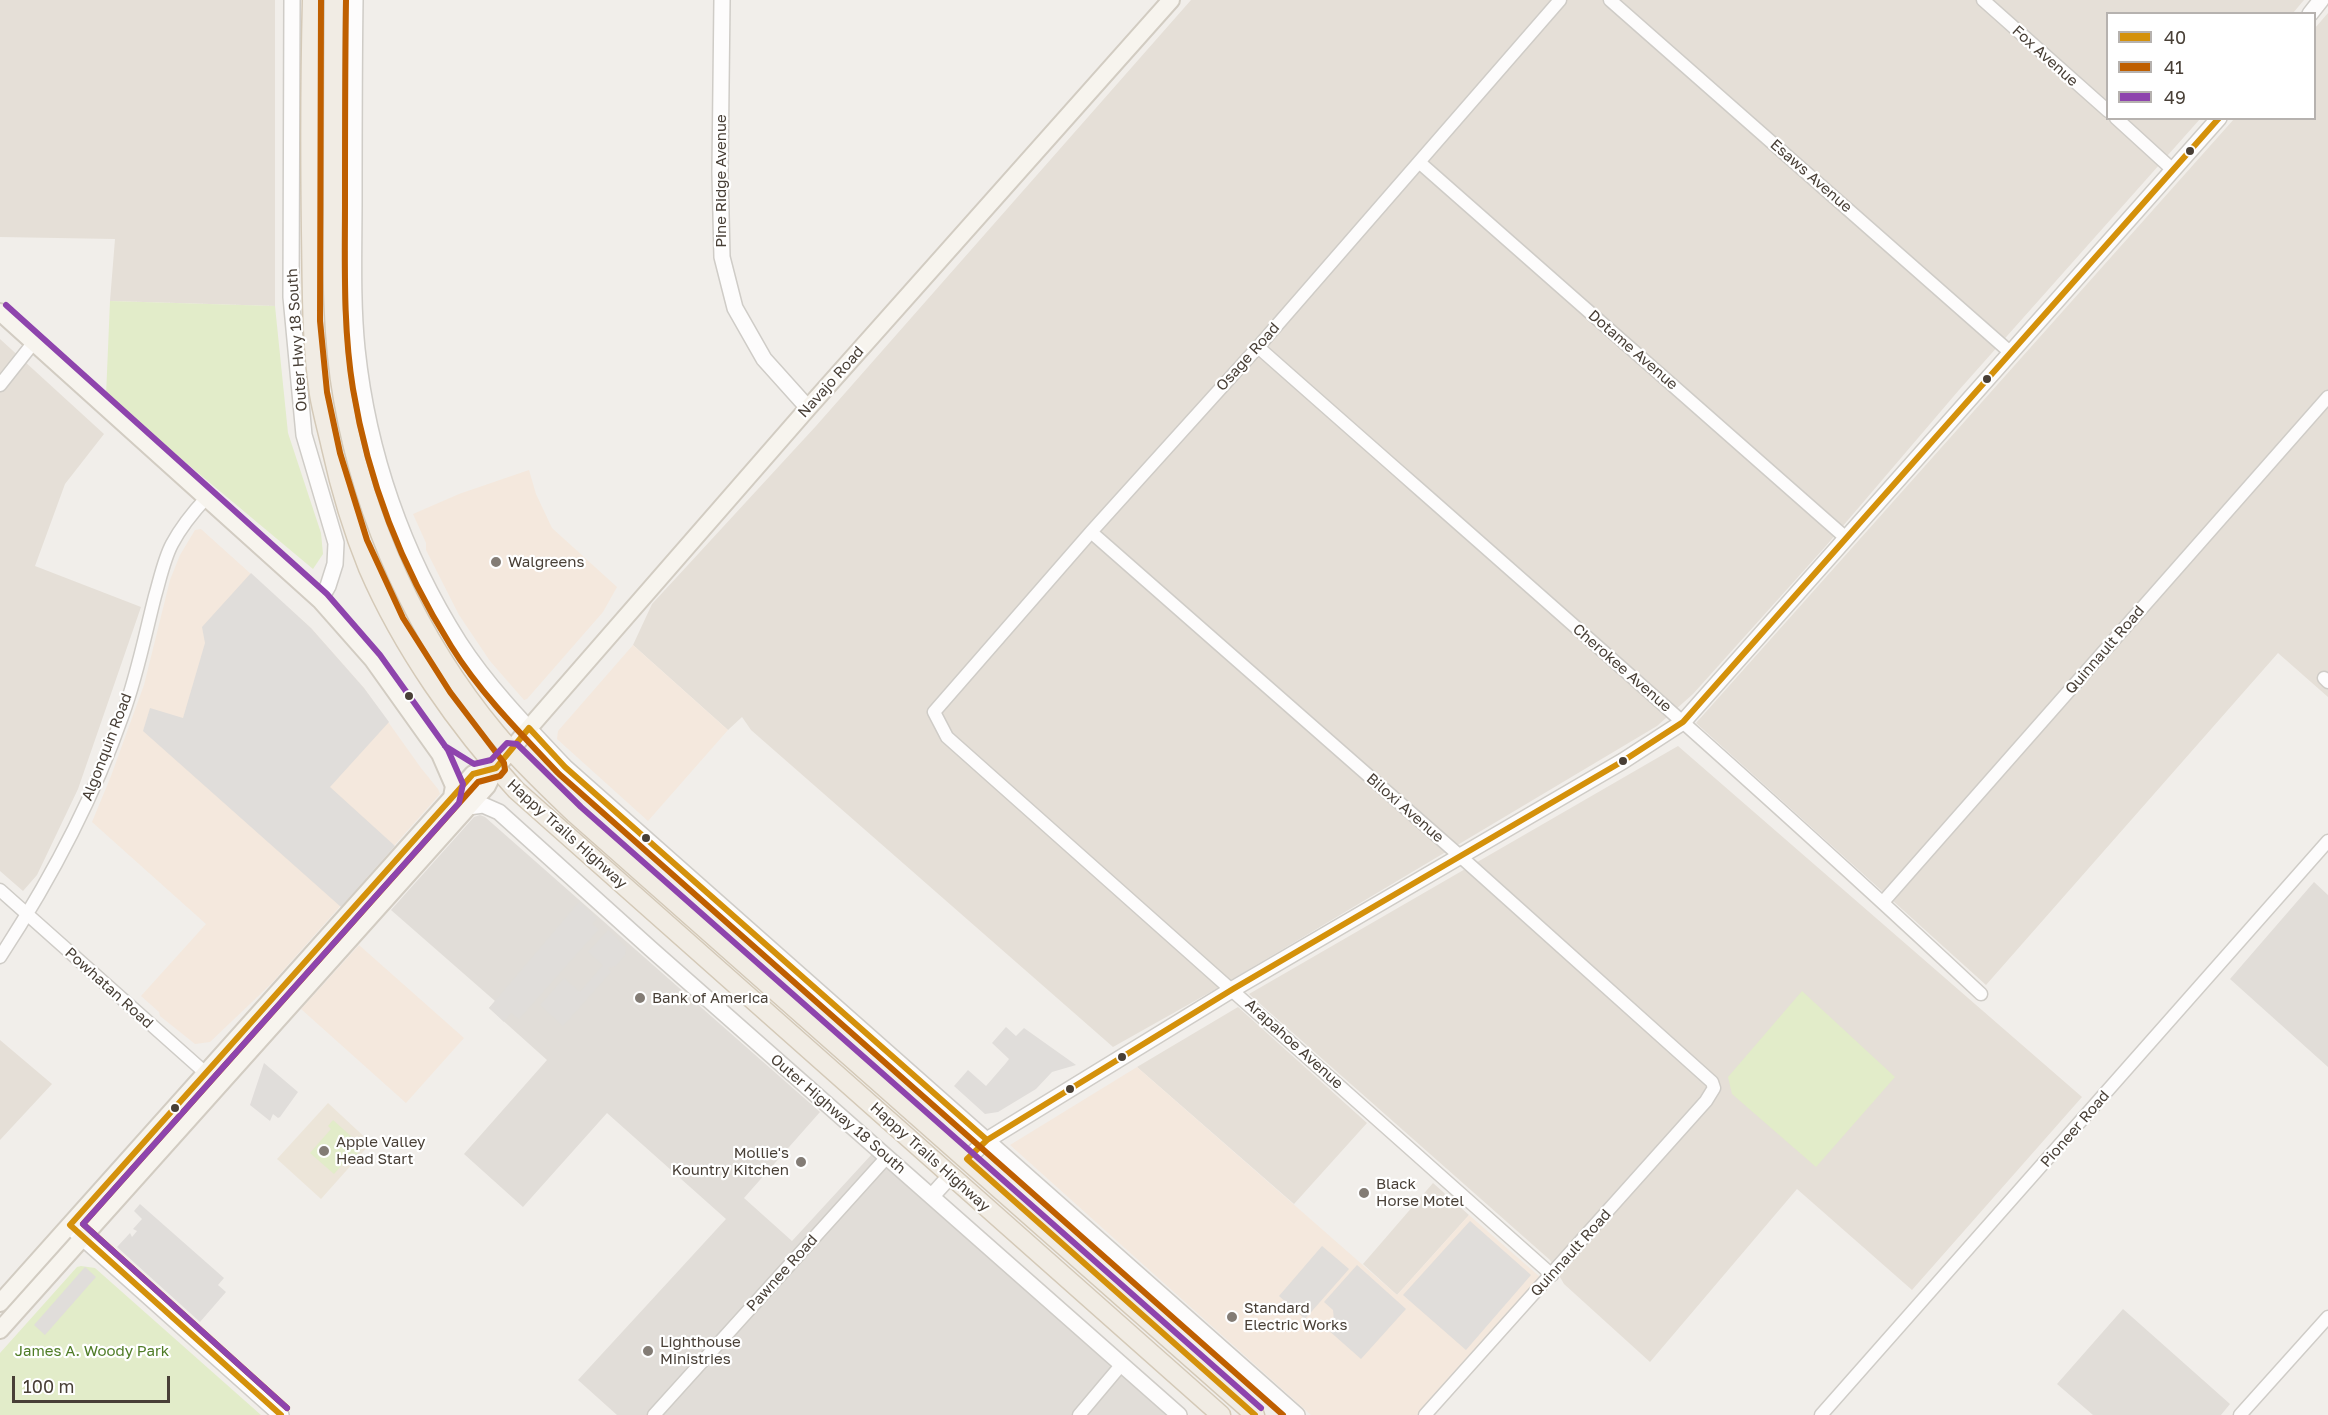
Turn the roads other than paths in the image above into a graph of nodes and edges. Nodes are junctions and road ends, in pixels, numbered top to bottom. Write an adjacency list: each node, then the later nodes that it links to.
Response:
1 (292, 0): 27 (street, Outer Hwy 18 South)
2 (312, 0): 33 (main road, Happy Trails Highway)
3 (334, 0): 31 (main road, Happy Trails Highway)
4 (355, 0): 30 (street)
5 (722, 0): 23 (street, Pine Ridge Avenue)
6 (1171, 0): 23 (main road, Navajo Road)
7 (1560, 0): 15 (street, Osage Road)
8 (1610, 0): 20 (street, Esaws Avenue)
9 (1983, 0): 12 (street, Fox Avenue)
10 (2321, 0): 11 (street)
11 (2312, 12)
12 (2106, 109)
13 (2118, 120): 16 (street)
14 (2217, 120): 16 (street)
15 (1419, 162): 19 (street, Osage Road); 26 (street, Dotame Avenue)
16 (2173, 170): 20 (street)
17 (0, 312): 18 (main road)
18 (34, 342): 21 (street); 24 (main road)
19 (1258, 347): 25 (street, Osage Road); 29 (street, Cherokee Avenue)
20 (2011, 353): 26 (street)
21 (0, 385)
22 (2328, 397): 42 (street, Quinnault Road)
23 (808, 408): 30 (main road, Navajo Road)
24 (207, 497): 27 (main road); 43 (street, Algonquin Road)
25 (1091, 532): 28 (street, Osage Road); 40 (street, Biloxi Avenue)
26 (1846, 538): 29 (street)
27 (320, 600): 32 (main road)
28 (934, 712): 45 (street, Arapahoe Avenue)
29 (1683, 722): 40 (street); 42 (street, Cherokee Avenue)
30 (529, 728): 31 (main road, Navajo Road); 51 (street)
31 (511, 751): 33 (main road, Navajo Road); 53 (main road, Happy Trails Highway)
32 (441, 754): 34 (main road); 36 (main road)
33 (496, 768): 34 (main road); 35 (main road, Navajo Road); 49 (main road, Happy Trails Highway)
34 (473, 774): 36 (main road)
35 (487, 786): 37 (main road, Navajo Road); 38 (street)
36 (452, 797): 47 (main road)
37 (468, 807): 38 (street); 48 (main road, Navajo Road)
38 (499, 812): 52 (street, Outer Highway 18 South)
39 (2328, 841): 72 (street, Pioneer Road)
40 (1460, 856): 45 (street); 50 (street, Biloxi Avenue)
41 (0, 890): 43 (street, Powhatan Road)
42 (1883, 902): 46 (street, Cherokee Avenue)
43 (28, 914): 44 (street, Algonquin Road); 47 (street, Powhatan Road)
44 (0, 957)
45 (1233, 989): 51 (street); 59 (street, Arapahoe Avenue)
46 (1981, 994)
47 (205, 1073): 48 (street, Powhatan Road); 56 (main road)
48 (219, 1085): 57 (main road, Navajo Road)
49 (849, 1086): 53 (main road); 54 (main road, Happy Trails Highway)
50 (1714, 1088): 59 (street, Quinnault Road)
51 (987, 1140): 53 (street); 70 (street)
52 (887, 1157): 55 (street, Outer Highway 18 South); 65 (street, Pawnee Road)
53 (967, 1159): 58 (main road, Happy Trails Highway)
54 (950, 1176): 55 (street); 58 (main road); 68 (main road, Happy Trails Highway)
55 (932, 1196): 63 (street, Outer Highway 18 South)
56 (70, 1225): 57 (street); 60 (main road)
57 (83, 1238): 62 (main road, Navajo Road); 64 (street)
58 (1058, 1241): 69 (main road, Happy Trails Highway)
59 (1552, 1275): 71 (street, Quinnault Road)
60 (0, 1302)
61 (2328, 1317): 73 (street)
62 (0, 1330)
63 (1122, 1365): 66 (street); 67 (street, Outer Highway 18 South)
64 (281, 1415)
65 (654, 1415)
66 (1079, 1415)
67 (1179, 1415)
68 (1221, 1415)
69 (1255, 1415)
70 (1297, 1415)
71 (1425, 1415)
72 (1821, 1415)
73 (2240, 1415)

